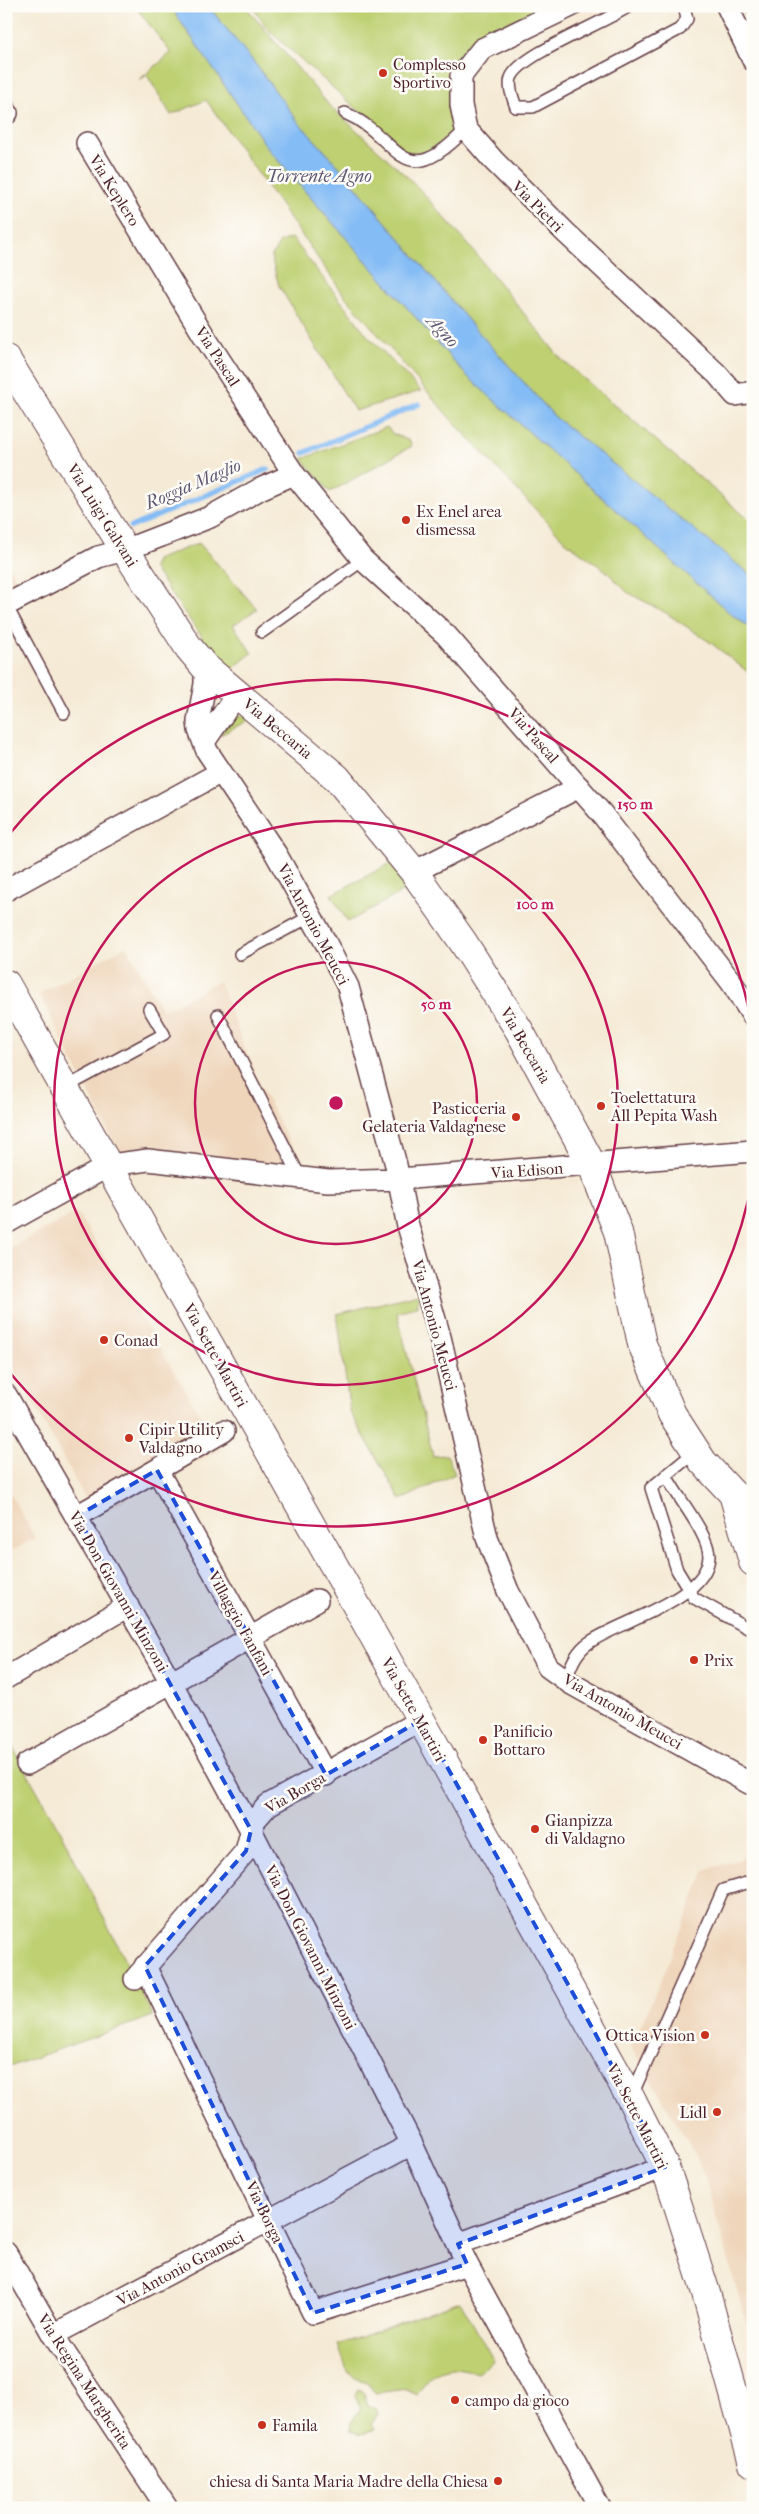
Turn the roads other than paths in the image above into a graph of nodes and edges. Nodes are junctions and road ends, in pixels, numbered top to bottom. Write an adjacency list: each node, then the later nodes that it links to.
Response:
1 (571, 6): 7 (street)
2 (684, 6): 4 (lane)
3 (727, 6): 5 (street)
4 (626, 7)
5 (753, 60)
6 (345, 113): 7 (lane)
7 (466, 129): 11 (street, Via Pietri)
8 (87, 143): 9 (street, Via Keplero)
9 (144, 236): 12 (street, Via Pascal)
10 (6, 359): 13 (main road, Via Luigi Galvani)
11 (753, 392)
12 (294, 474): 13 (street); 14 (street, Via Pascal)
13 (125, 550): 15 (street); 17 (main road, Via Luigi Galvani)
14 (363, 560): 16 (lane); 22 (street, Via Pascal)
15 (6, 605): 19 (lane)
16 (262, 632)
17 (205, 667): 18 (main road, Via Beccaria); 20 (street, Via Antonio Meucci)
18 (237, 694): 20 (street); 23 (main road, Via Beccaria)
19 (64, 714)
20 (204, 742): 21 (street, Via Antonio Meucci)
21 (221, 772): 24 (street); 25 (street, Via Antonio Meucci)
22 (579, 787): 23 (street); 30 (street, Via Pascal)
23 (414, 872): 33 (main road, Via Beccaria)
24 (6, 890)
25 (311, 916): 26 (lane); 36 (street, Via Antonio Meucci)
26 (240, 954)
27 (6, 984): 31 (main road, Via Sette Martiri)
28 (149, 1009): 31 (lane)
29 (218, 1015): 35 (lane)
30 (753, 1016)
31 (66, 1086): 34 (main road, Via Sette Martiri)
32 (753, 1151): 33 (street, Via Edison)
33 (592, 1165): 36 (street, Via Edison); 40 (main road, Via Beccaria)
34 (110, 1166): 35 (street, Via Edison); 37 (street); 55 (main road, Via Sette Martiri)
35 (300, 1177): 36 (street, Via Edison)
36 (399, 1179): 53 (street, Via Antonio Meucci)
37 (6, 1223)
38 (6, 1395): 44 (street, Via Don Giovanni Minzoni)
39 (224, 1431): 41 (street)
40 (696, 1452): 42 (lane); 43 (main road, Via Beccaria)
41 (157, 1470): 44 (street); 51 (street, Villaggio Fanfani)
42 (666, 1476): 47 (lane); 47 (lane)
43 (743, 1501): 45 (main road, Via Beccaria)
44 (77, 1516): 49 (street, Via Don Giovanni Minzoni)
45 (753, 1558): 46 (main road, Via Beccaria)
46 (753, 1562)
47 (690, 1590): 50 (lane); 53 (lane)
48 (317, 1600): 51 (street)
49 (128, 1606): 52 (street); 54 (street, Via Don Giovanni Minzoni)
50 (753, 1630)
51 (250, 1637): 54 (street); 57 (street, Villaggio Fanfani)
52 (6, 1678)
53 (566, 1680): 58 (street, Via Antonio Meucci)
54 (171, 1682): 56 (street); 59 (street, Via Don Giovanni Minzoni)
55 (421, 1720): 57 (street, Via Borga); 61 (main road, Via Sette Martiri)
56 (27, 1764)
57 (326, 1775): 59 (street, Via Borga)
58 (753, 1782)
59 (251, 1830): 62 (street, Via Don Giovanni Minzoni); 64 (street, Via Borga)
60 (753, 1881): 61 (lane)
61 (631, 2099): 63 (main road, Via Sette Martiri)
62 (412, 2144): 64 (street, Via Antonio Gramsci); 65 (street, Via Don Giovanni Minzoni)
63 (665, 2167): 65 (street); 69 (main road, Via Sette Martiri)
64 (270, 2220): 67 (street, Via Borga); 68 (street, Via Antonio Gramsci)
65 (458, 2244): 67 (street, Via Don Giovanni Minzoni)
66 (6, 2253): 68 (street, Via Regina Margherita)
67 (467, 2264): 71 (street, Via Don Giovanni Minzoni)
68 (53, 2335): 70 (street, Via Regina Margherita)
69 (753, 2463)
70 (167, 2508)
71 (600, 2508)

